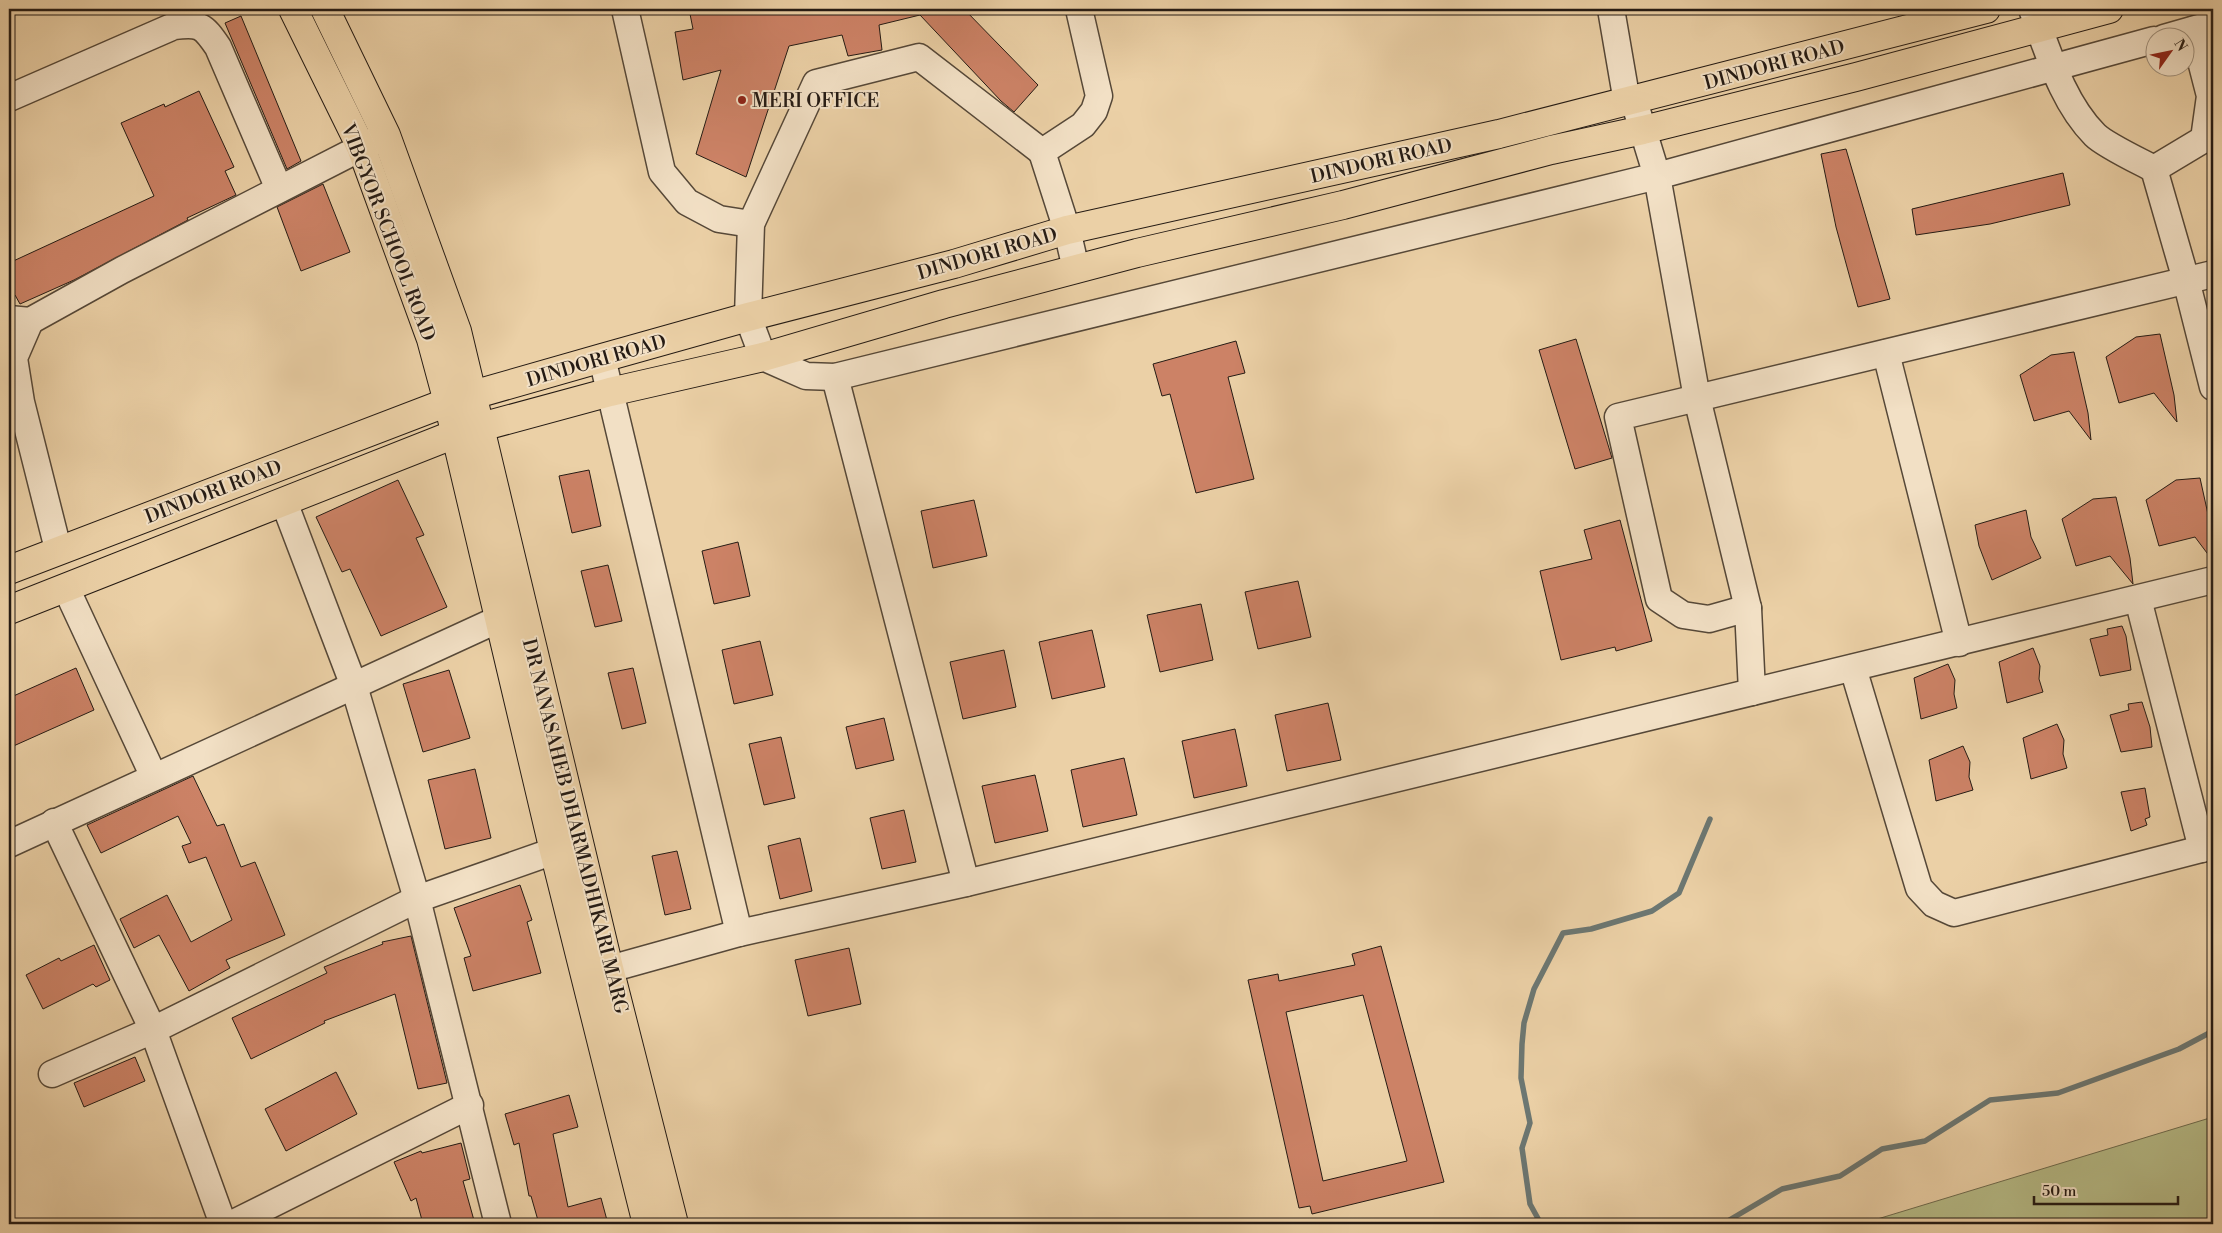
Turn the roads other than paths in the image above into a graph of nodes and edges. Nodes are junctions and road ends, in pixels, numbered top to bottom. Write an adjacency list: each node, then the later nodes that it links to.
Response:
1 (292, 9): 16 (main road, VIBGYOR SCHOOL ROAD)
2 (324, 9): 15 (main road, VIBGYOR SCHOOL ROAD)
3 (625, 9): 21 (street)
4 (1079, 9): 17 (street)
5 (1611, 9): 13 (street)
6 (1986, 9): 13 (main road, DINDORI ROAD)
7 (2109, 9): 8 (main road)
8 (2035, 17): 11 (street); 14 (main road)
9 (2203, 27): 18 (street)
10 (2144, 43): 11 (street)
11 (2054, 68): 18 (street); 19 (street)
12 (9, 98): 20 (street)
13 (1630, 102): 14 (street); 22 (main road, DINDORI ROAD)
14 (1643, 130): 19 (street); 23 (main road)
15 (386, 135): 16 (street); 34 (main road, VIBGYOR SCHOOL ROAD)
16 (361, 147): 20 (street); 36 (main road, VIBGYOR SCHOOL ROAD)
17 (1042, 152): 21 (street); 22 (street)
18 (2154, 170): 25 (street)
19 (1657, 176): 31 (street); 35 (street)
20 (280, 189): 27 (street)
21 (752, 224): 26 (street)
22 (1067, 230): 23 (street); 26 (main road, DINDORI ROAD)
23 (1076, 269): 29 (main road)
24 (2213, 274): 25 (street)
25 (2186, 280): 28 (street); 32 (street)
26 (748, 317): 29 (street); 30 (main road, DINDORI ROAD)
27 (20, 320): 39 (street)
28 (1886, 353): 35 (street); 47 (street)
29 (763, 357): 31 (street); 33 (main road)
30 (602, 358): 33 (street); 34 (main road, DINDORI ROAD)
31 (835, 377): 56 (street)
32 (2213, 387)
33 (610, 392): 37 (main road); 58 (street)
34 (474, 394): 36 (main road, DINDORI ROAD); 37 (main road, VIBGYOR SCHOOL ROAD)
35 (1697, 398): 44 (street); 44 (street)
36 (448, 402): 37 (main road, VIBGYOR SCHOOL ROAD); 39 (main road, DINDORI ROAD)
37 (468, 430): 38 (main road); 46 (main road, DR NANASAHEB DHARMADHIKARI MARG); 59 (main road, DR NANASAHEB DHARMADHIKARI MARG)
38 (284, 502): 42 (main road); 49 (street)
39 (58, 549): 40 (main road, DINDORI ROAD)
40 (9, 570)
41 (2213, 580): 43 (street)
42 (66, 588): 45 (main road); 51 (street)
43 (2138, 599): 47 (street); 54 (street)
44 (1748, 608): 50 (street)
45 (9, 610)
46 (499, 619): 49 (street); 55 (main road, DR NANASAHEB DHARMADHIKARI MARG)
47 (1960, 643): 48 (street)
48 (1853, 668): 50 (street); 54 (street)
49 (354, 686): 51 (street); 57 (street)
50 (1752, 692): 56 (street)
51 (154, 776): 52 (street)
52 (54, 822): 53 (street); 60 (street)
53 (9, 844)
54 (2208, 847)
55 (554, 851): 57 (street); 59 (main road, DR NANASAHEB DHARMADHIKARI MARG)
56 (966, 883): 58 (street)
57 (418, 899): 60 (street); 62 (street)
58 (739, 933): 59 (street)
59 (597, 972): 66 (main road, DR NANASAHEB DHARMADHIKARI MARG); 67 (main road, DR NANASAHEB DHARMADHIKARI MARG)
60 (153, 1030): 61 (street); 63 (street)
61 (52, 1074)
62 (470, 1104): 64 (street); 65 (street)
63 (223, 1224)
64 (232, 1224)
65 (498, 1224)
66 (647, 1224)
67 (674, 1224)

